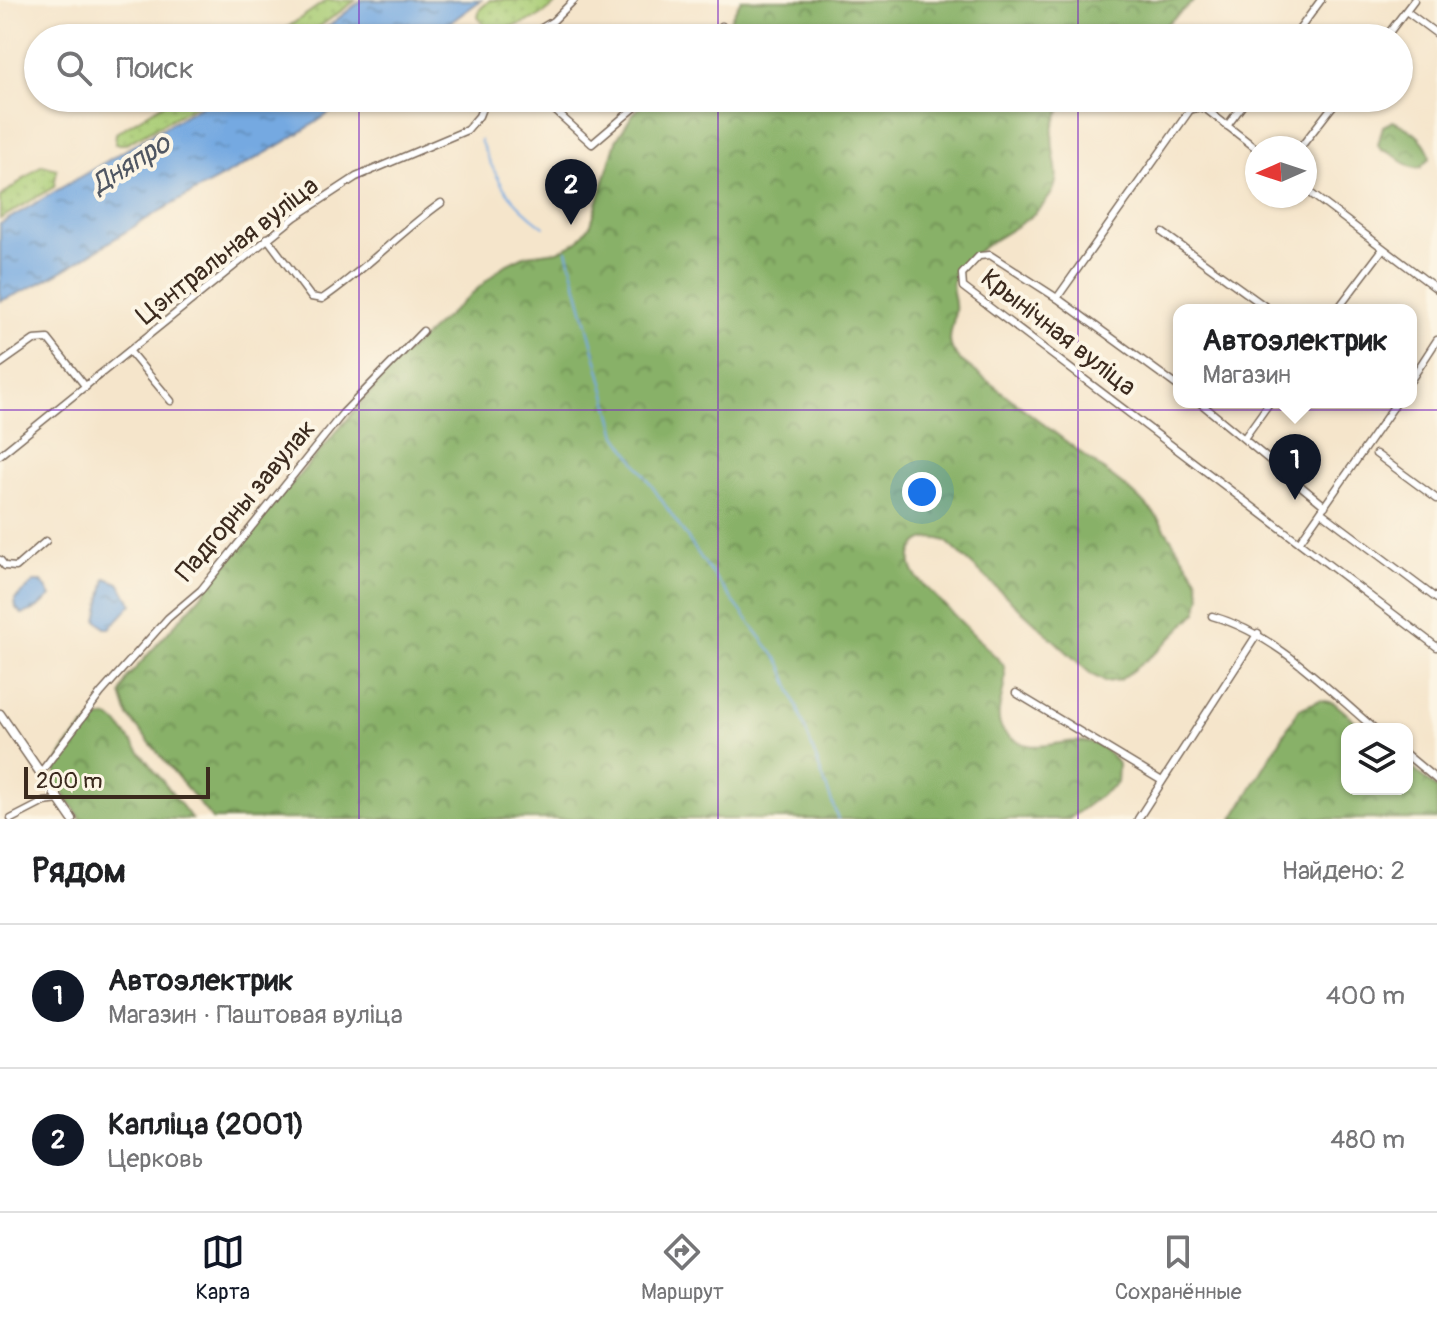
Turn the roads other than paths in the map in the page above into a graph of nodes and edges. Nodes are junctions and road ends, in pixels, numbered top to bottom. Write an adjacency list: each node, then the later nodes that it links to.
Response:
1 (574, 0): 5 (street)
2 (1321, 0): 6 (street)
3 (1414, 0): 4 (street)
4 (1406, 11): 7 (street); 8 (street)
5 (548, 24)
6 (1303, 24)
7 (1396, 24)
8 (1437, 34)
9 (481, 112): 22 (street, Цэнтральная вуліца)
10 (557, 112): 11 (street)
11 (630, 112)
12 (1189, 112): 25 (street, Крынічная вуліца)
13 (1207, 112): 16 (street, Крынічная вуліца)
14 (1238, 112): 16 (street)
15 (1328, 112): 17 (street)
16 (1227, 126): 18 (street)
17 (1309, 136)
18 (1245, 140)
19 (1317, 198): 23 (street)
20 (441, 203): 22 (street)
21 (1163, 233): 26 (street)
22 (267, 238): 30 (street, Цэнтральная вуліца)
23 (1383, 249): 24 (street); 27 (street)
24 (1437, 289)
25 (1057, 298): 33 (street); 45 (street, Крынічная вуліца)
26 (1262, 304)
27 (1342, 304)
28 (423, 331): 55 (street, Падгорны завулак)
29 (1437, 340): 32 (street)
30 (130, 352): 34 (street, Цэнтральная вуліца); 35 (street)
31 (0, 364): 34 (street)
32 (1417, 371)
33 (1173, 383)
34 (86, 387): 41 (street, Цэнтральная вуліца)
35 (171, 401)
36 (1207, 408): 39 (street)
37 (1266, 408): 39 (street)
38 (1393, 408): 43 (street)
39 (1245, 437): 43 (street)
40 (1376, 454): 42 (street)
41 (0, 455)
42 (1437, 499)
43 (1323, 509): 45 (street); 47 (street)
44 (46, 541): 46 (street)
45 (1300, 541): 50 (street, Крынічная вуліца)
46 (0, 560)
47 (1437, 599)
48 (1212, 616): 49 (street)
49 (1258, 633): 53 (street); 57 (street)
50 (1437, 647)
51 (1016, 693): 57 (street)
52 (0, 714): 55 (street)
53 (1368, 723)
54 (1413, 760): 56 (street)
55 (41, 772): 58 (street)
56 (1437, 780)
57 (1162, 781): 61 (street)
58 (60, 799): 59 (street); 60 (street)
59 (11, 819)
60 (72, 819)
61 (1138, 819)

